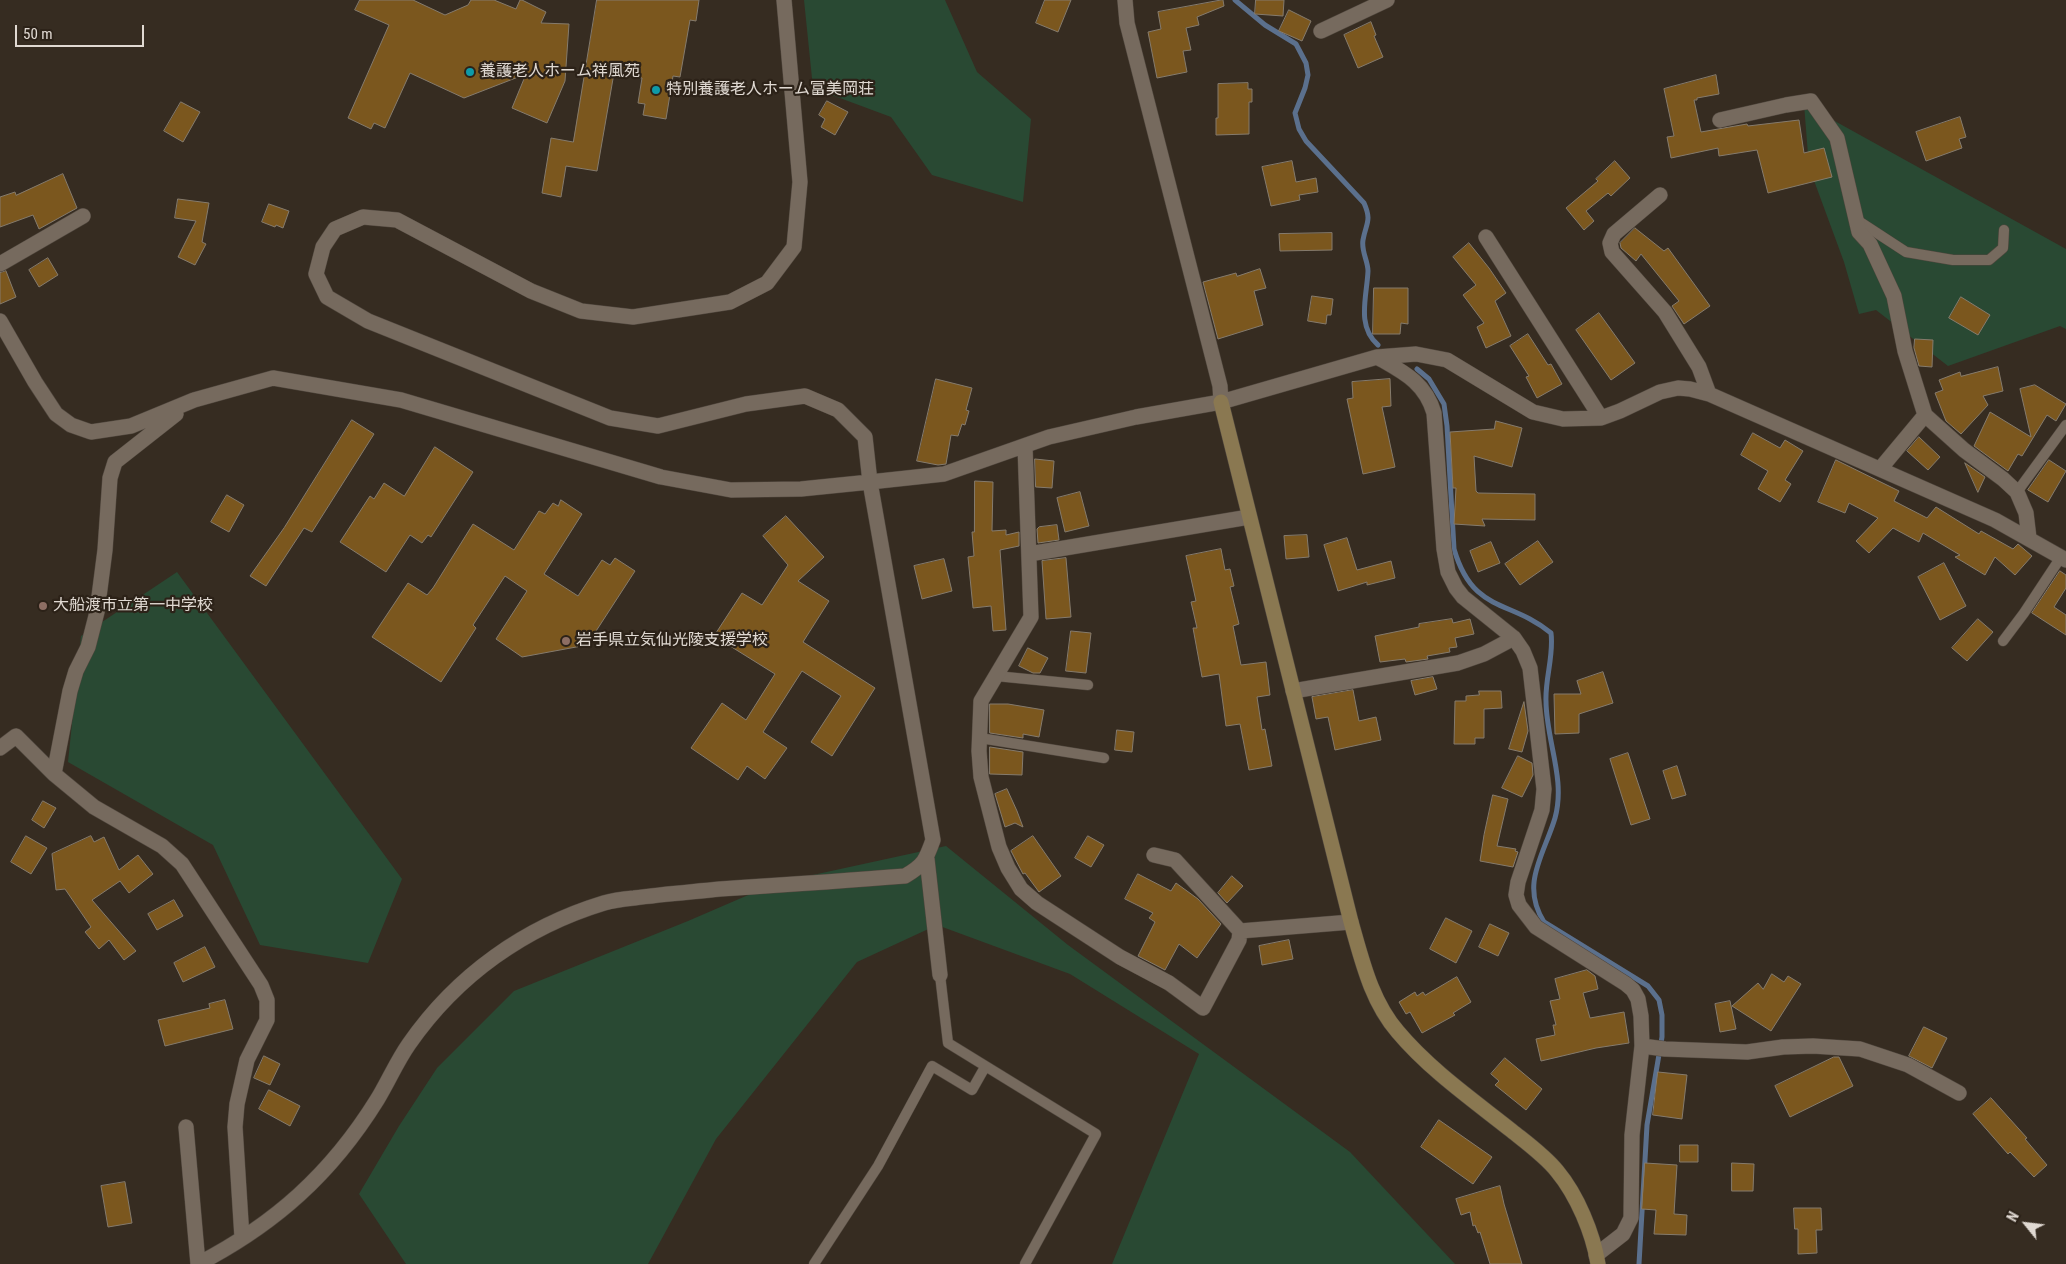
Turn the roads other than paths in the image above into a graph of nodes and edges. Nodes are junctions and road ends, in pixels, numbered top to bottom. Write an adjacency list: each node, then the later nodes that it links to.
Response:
1 (784, 0): 22 (street)
2 (1125, 0): 16 (street)
3 (1387, 0): 4 (street)
4 (1321, 31)
5 (1720, 120): 8 (street)
6 (1660, 195): 14 (street)
7 (83, 216): 11 (street)
8 (1857, 220): 9 (lane); 17 (street)
9 (2004, 230)
10 (1486, 237): 18 (street)
11 (0, 264)
12 (0, 321): 15 (street)
13 (1377, 357): 16 (street); 18 (street); 28 (street)
14 (1709, 394): 18 (street); 21 (street)
15 (194, 400): 22 (street); 36 (street)
16 (1221, 402): 20 (street); 24 (street)
17 (1925, 415): 21 (street); 23 (street)
18 (1601, 418)
19 (2066, 426): 23 (lane)
20 (1025, 446): 22 (street); 26 (street)
21 (1880, 469): 25 (street)
22 (870, 482): 38 (street)
23 (2017, 492): 25 (street)
24 (1250, 517): 26 (street); 32 (street)
25 (2029, 538): 27 (street)
26 (1029, 554): 30 (street)
27 (2063, 559): 29 (lane)
28 (1514, 638): 32 (street); 42 (street)
29 (2003, 641)
30 (996, 676): 31 (lane); 33 (street)
31 (1088, 685)
32 (1293, 691): 39 (street)
33 (980, 738): 35 (lane); 40 (street)
34 (0, 748): 36 (street)
35 (1104, 758)
36 (54, 774): 46 (street)
37 (1154, 855): 40 (street)
38 (927, 858): 41 (street); 46 (street)
39 (1351, 922): 40 (street); 47 (street)
40 (1240, 932)
41 (940, 975): 43 (lane)
42 (1645, 1047): 44 (street); 47 (street)
43 (985, 1066): 49 (lane); 50 (lane)
44 (1959, 1093)
45 (186, 1128): 48 (street)
46 (242, 1238): 48 (street)
47 (1597, 1259)
48 (198, 1264)
49 (814, 1264)
50 (1025, 1264)

